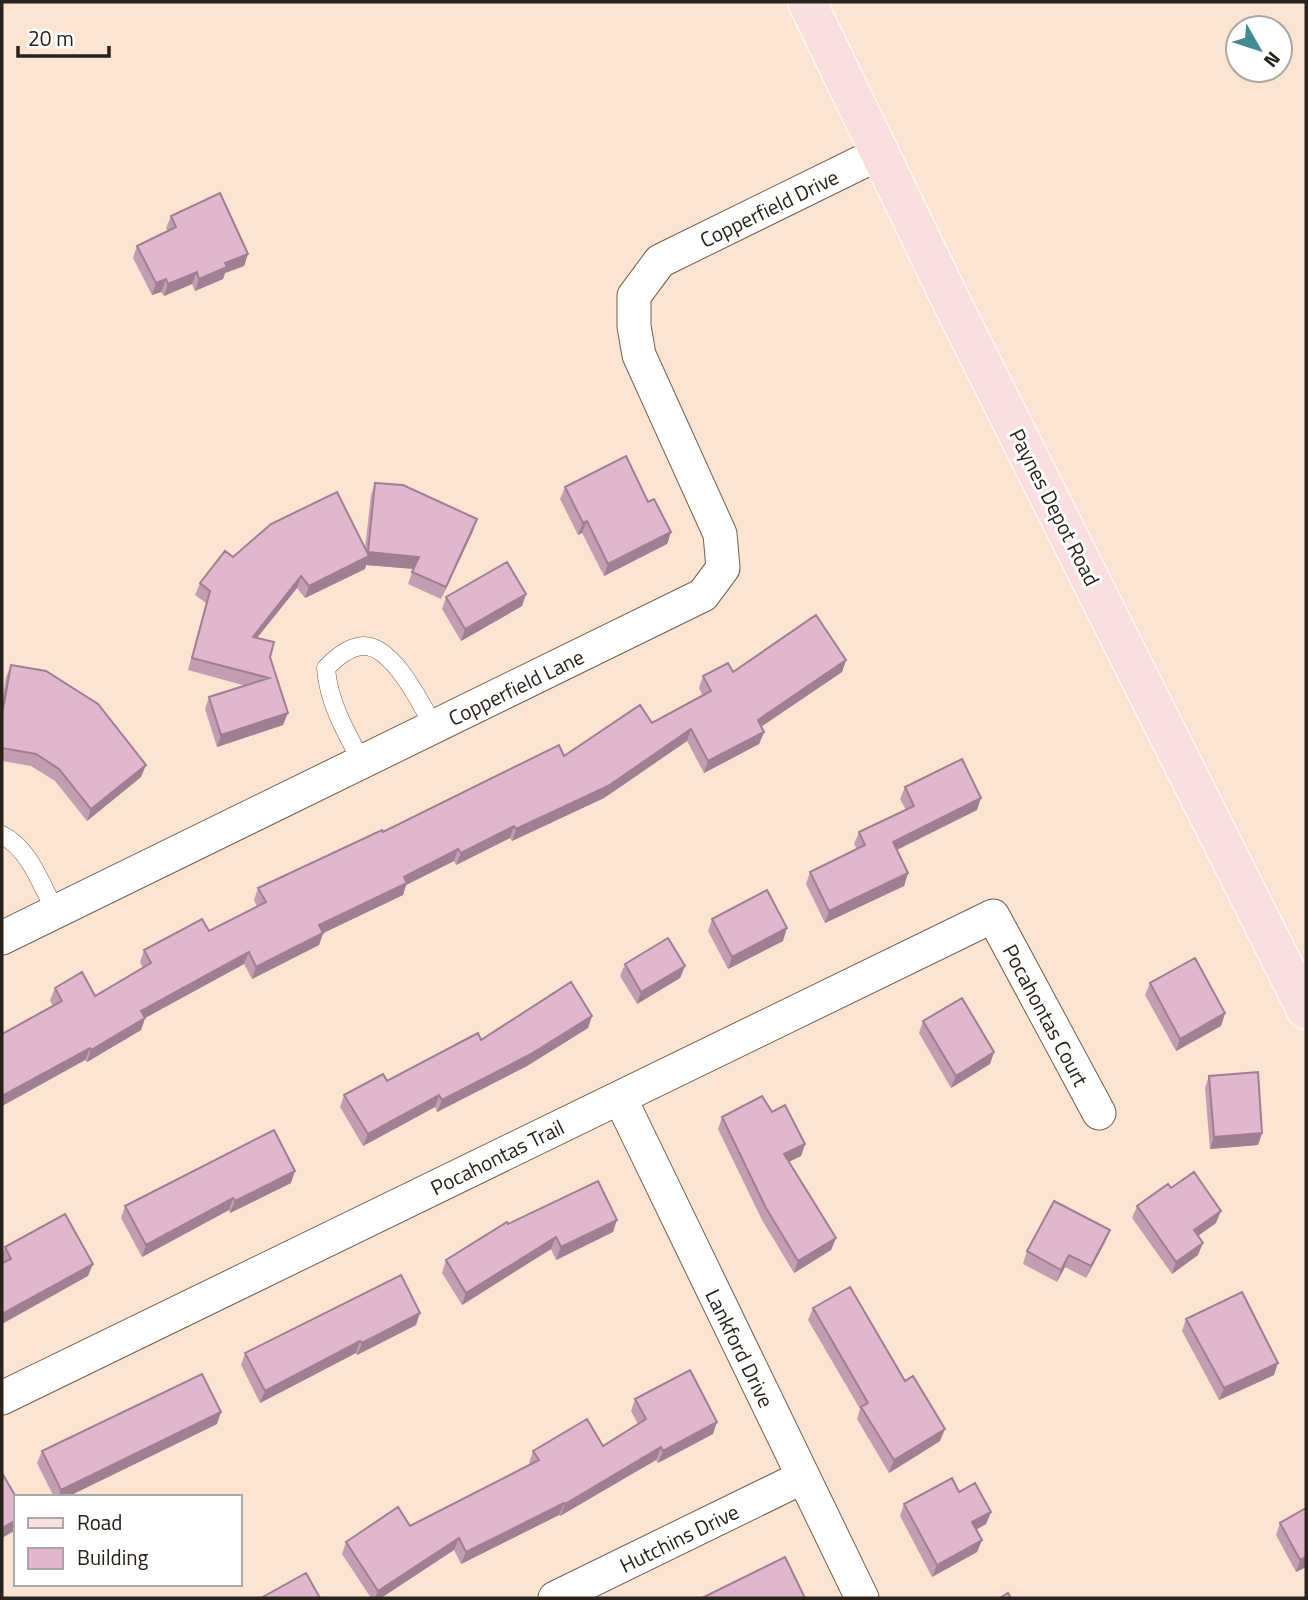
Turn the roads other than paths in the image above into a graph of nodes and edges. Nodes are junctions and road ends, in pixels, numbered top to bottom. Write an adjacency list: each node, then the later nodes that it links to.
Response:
1 (807, 2): 2 (main road, Paynes Depot Road)
2 (880, 153): 3 (street, Copperfield Drive); 10 (main road, Paynes Depot Road)
3 (658, 264): 4 (street, Copperfield Lane)
4 (433, 727): 5 (street, Copperfield Lane); 5 (lane)
5 (362, 762): 7 (street, Copperfield Lane)
6 (2, 835): 7 (lane)
7 (55, 912): 9 (street, Copperfield Lane)
8 (993, 916): 11 (street, Pocahontas Trail); 12 (street, Pocahontas Court)
9 (2, 938)
10 (1306, 1010)
11 (620, 1098): 13 (street, Pocahontas Trail); 14 (street, Lankford Drive)
12 (1099, 1114)
13 (2, 1398)
14 (803, 1477): 15 (street, Hutchins Drive); 16 (street, Lankford Drive)
15 (555, 1598)
16 (862, 1598)

